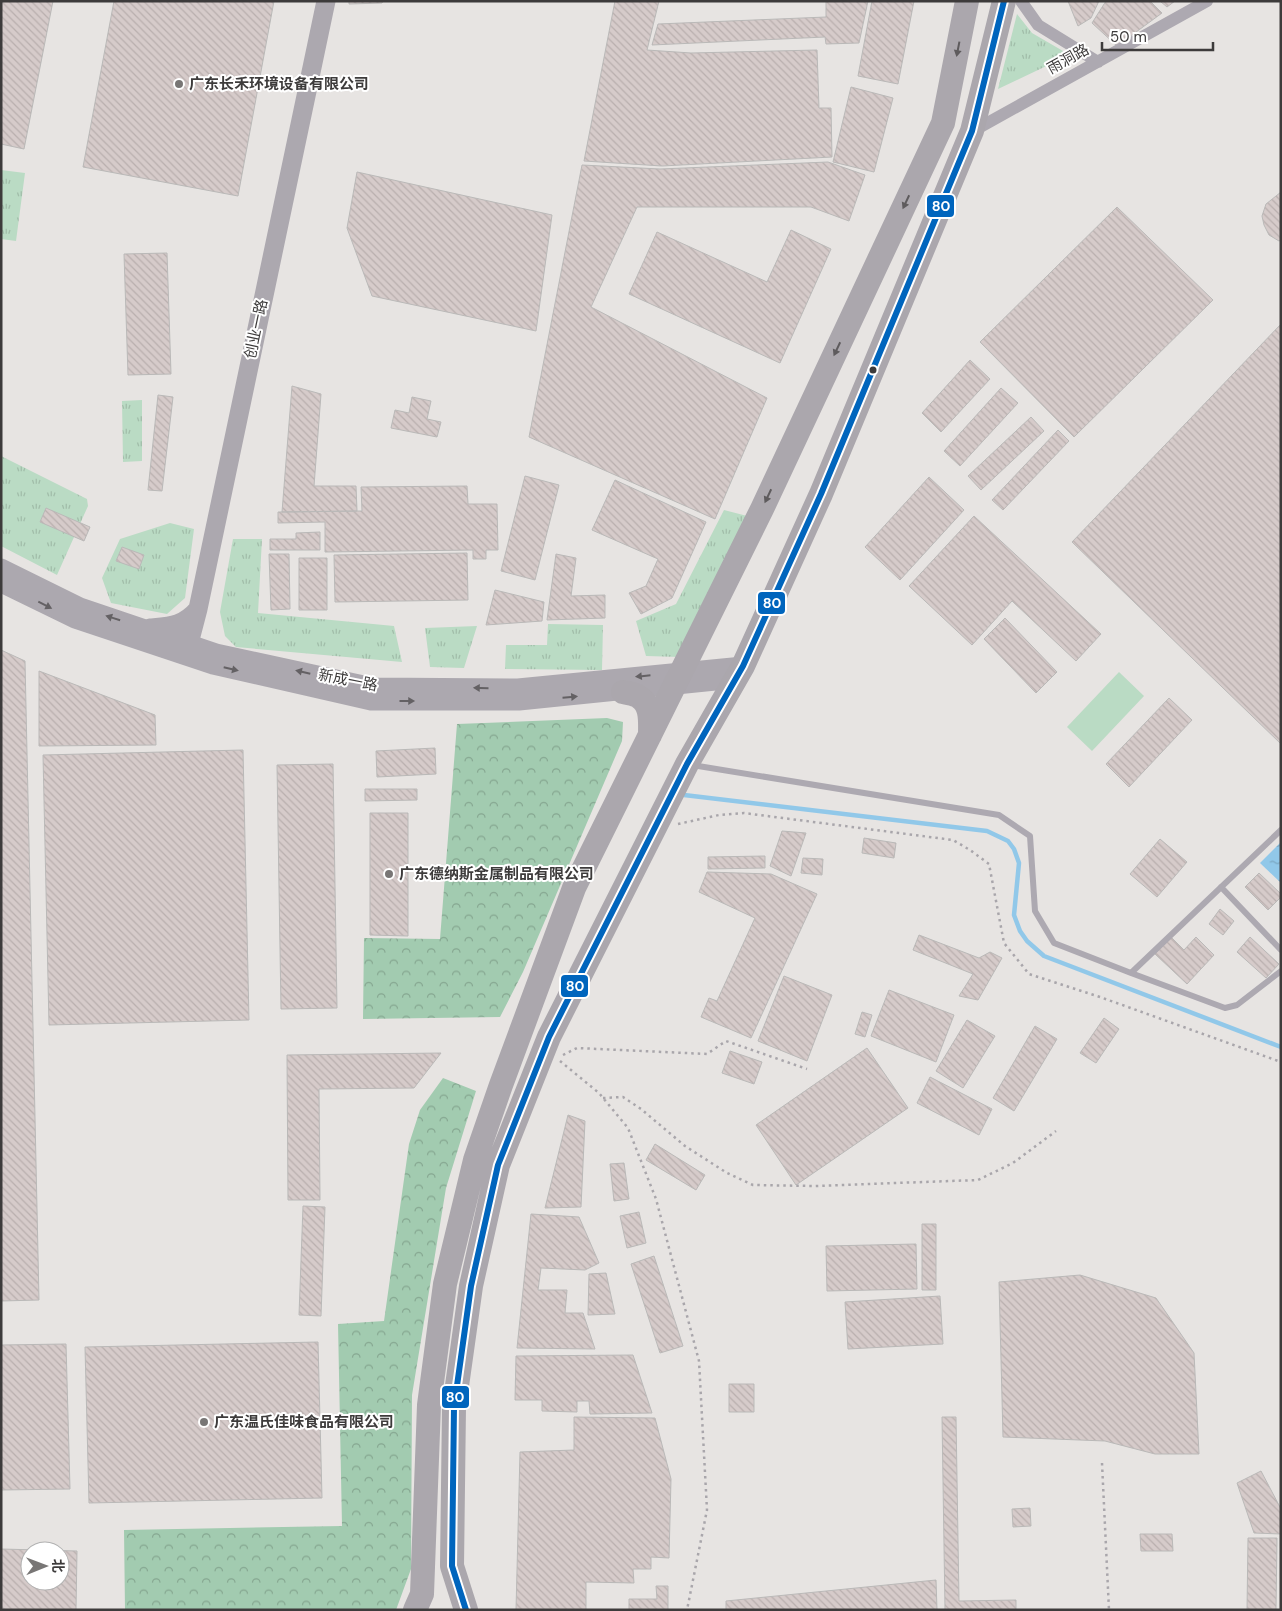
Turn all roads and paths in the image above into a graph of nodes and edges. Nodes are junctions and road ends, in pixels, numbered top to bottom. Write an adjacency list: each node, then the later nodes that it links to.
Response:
1 (326, 1): 10 (street, 创业一路)
2 (967, 1): 15 (highway, one-way to 15)
3 (1004, 1): 7 (highway)
4 (1021, 1): 6 (street)
5 (1207, 1): 6 (street, 雨洞路)
6 (1098, 62): 7 (street, 雨洞路)
7 (972, 131): 14 (highway)
8 (1, 568): 11 (street, 新成一路, one-way to 8)
9 (1, 582): 12 (street, 新成一路, one-way to 12)
10 (198, 609): 11 (street); 12 (street, 创业一路); 13 (street)
11 (144, 628): 12 (street, 新成一路)
12 (188, 650): 13 (street, 新成一路); 16 (street, 新成一路, one-way to 16)
13 (235, 656): 15 (street, 新成一路, one-way to 13)
14 (739, 672): 15 (street, 新成一路); 18 (highway)
15 (677, 679): 16 (street, 新成一路); 17 (highway)
16 (623, 692): 17 (highway)
17 (650, 735): 31 (highway)
18 (687, 764): 19 (highway); 23 (lane)
19 (654, 829): 25 (path); 30 (highway)
20 (1281, 830): 21 (lane)
21 (1221, 887): 22 (lane); 23 (lane)
22 (1281, 950)
23 (1131, 972): 24 (lane)
24 (1281, 972)
25 (1281, 1062)
26 (807, 1069): 27 (path)
27 (603, 1098): 28 (path); 34 (path)
28 (1056, 1131)
29 (1102, 1463): 35 (path)
30 (452, 1566): 32 (highway); 33 (highway)
31 (420, 1605)
32 (453, 1610)
33 (466, 1610)
34 (687, 1610)
35 (1109, 1610)

